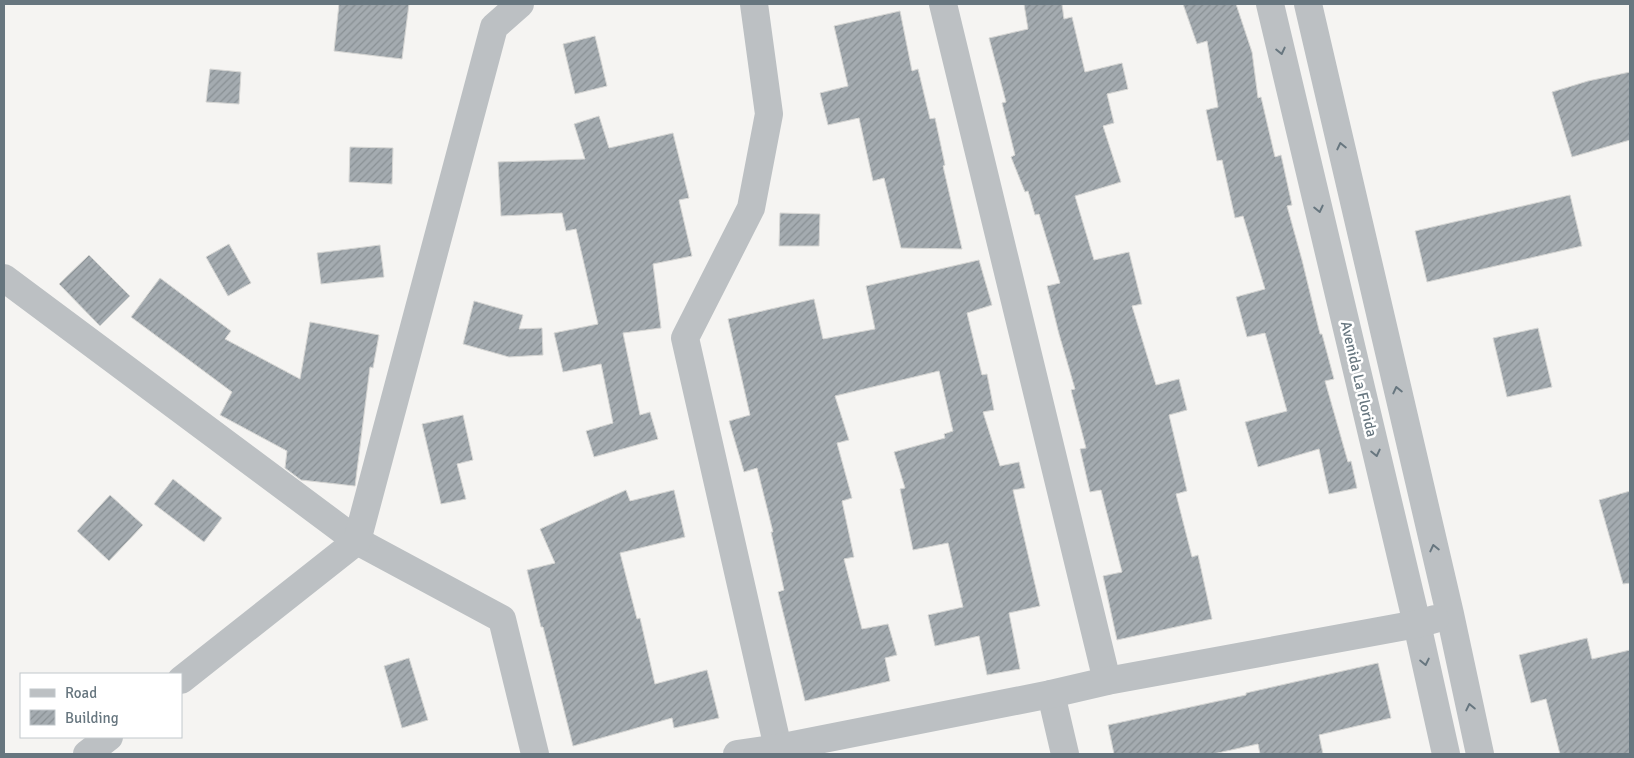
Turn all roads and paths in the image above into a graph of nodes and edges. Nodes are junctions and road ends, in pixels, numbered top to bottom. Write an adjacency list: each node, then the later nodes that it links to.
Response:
1 (520, 4): 7 (street)
2 (754, 4): 14 (street)
3 (943, 4): 11 (street)
4 (1270, 4): 9 (street, Avenida La Florida, one-way to 9)
5 (1308, 4): 8 (street, one-way to 5)
6 (4, 278): 7 (street)
7 (357, 541): 10 (street); 16 (street)
8 (1450, 614): 9 (street); 20 (street, one-way to 8)
9 (1417, 624): 11 (street); 19 (street, Avenida La Florida, one-way to 19)
10 (182, 679)
11 (1107, 681): 12 (street)
12 (1051, 694): 14 (street); 18 (street)
13 (108, 738): 15 (street)
14 (778, 748): 17 (street)
15 (87, 754)
16 (536, 754)
17 (737, 754)
18 (1065, 754)
19 (1446, 754)
20 (1480, 754)

